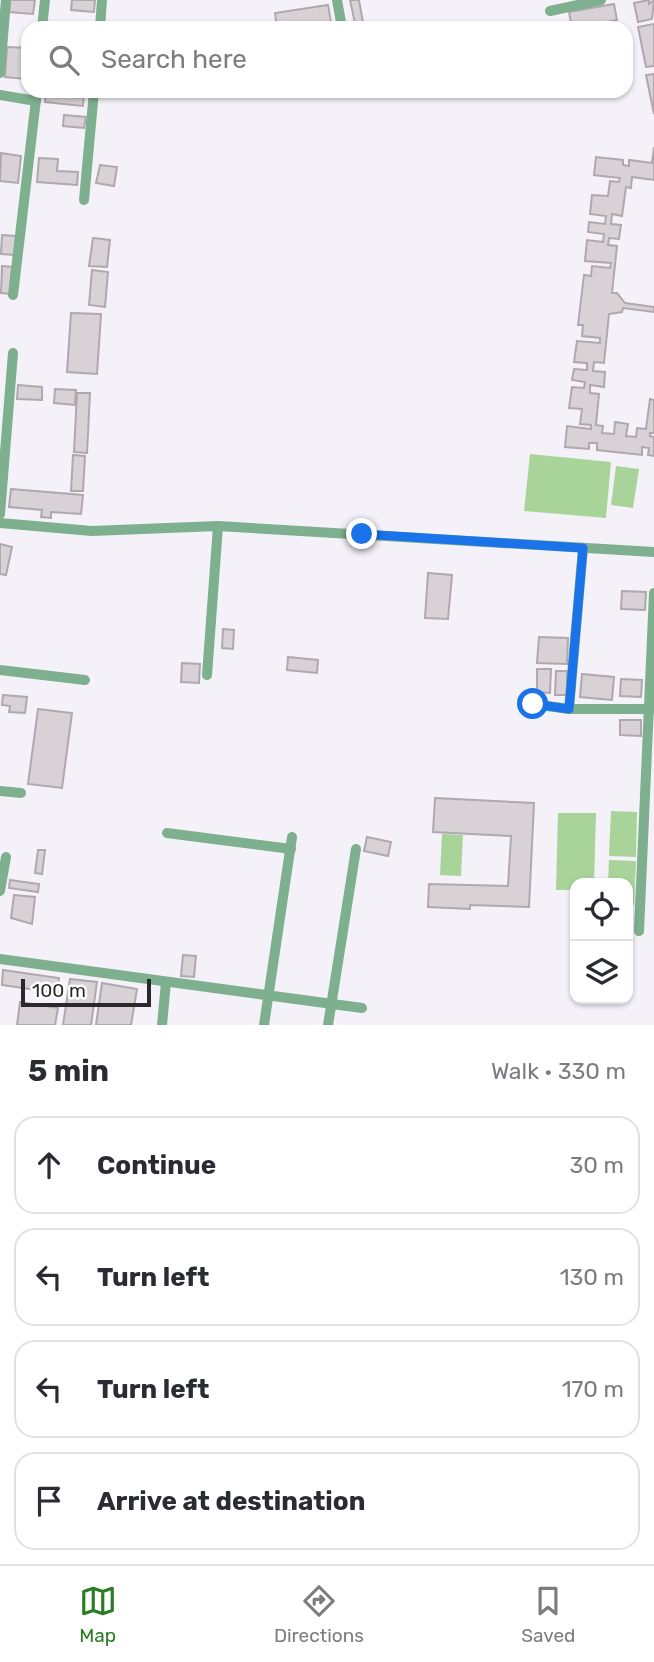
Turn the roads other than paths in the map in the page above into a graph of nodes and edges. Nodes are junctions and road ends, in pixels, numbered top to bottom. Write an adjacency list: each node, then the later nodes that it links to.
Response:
1 (6, 0): 10 (street)
2 (45, 0): 7 (street)
3 (102, 0): 8 (street)
4 (337, 0): 9 (street)
5 (601, 0): 6 (street)
6 (551, 11)
7 (43, 21)
8 (100, 21)
9 (341, 21)
10 (1, 52): 11 (street)
11 (0, 73)
12 (0, 95): 13 (street)
13 (21, 96)
14 (36, 98): 17 (street)
15 (93, 98): 16 (street)
16 (84, 200)
17 (13, 295)
18 (13, 353): 19 (street)
19 (0, 514)
20 (0, 523): 21 (street)
21 (218, 526): 22 (street); 26 (street)
22 (583, 548): 23 (street); 29 (street)
23 (654, 552)
24 (654, 593): 30 (street)
25 (0, 670): 27 (street)
26 (207, 675)
27 (85, 680)
28 (533, 704): 29 (street)
29 (569, 709): 30 (street)
30 (652, 709): 38 (street)
31 (0, 791): 32 (street)
32 (21, 793)
33 (167, 833): 35 (street)
34 (292, 837): 35 (street)
35 (291, 849): 44 (street)
36 (356, 849): 45 (street)
37 (6, 857): 40 (street)
38 (641, 890): 39 (street); 41 (street)
39 (654, 890)
40 (0, 891)
41 (639, 931)
42 (0, 959): 43 (street)
43 (166, 982): 44 (street); 47 (street)
44 (269, 996): 45 (street); 48 (street)
45 (330, 1004): 46 (street); 49 (street)
46 (362, 1008)
47 (162, 1025)
48 (264, 1025)
49 (328, 1025)

